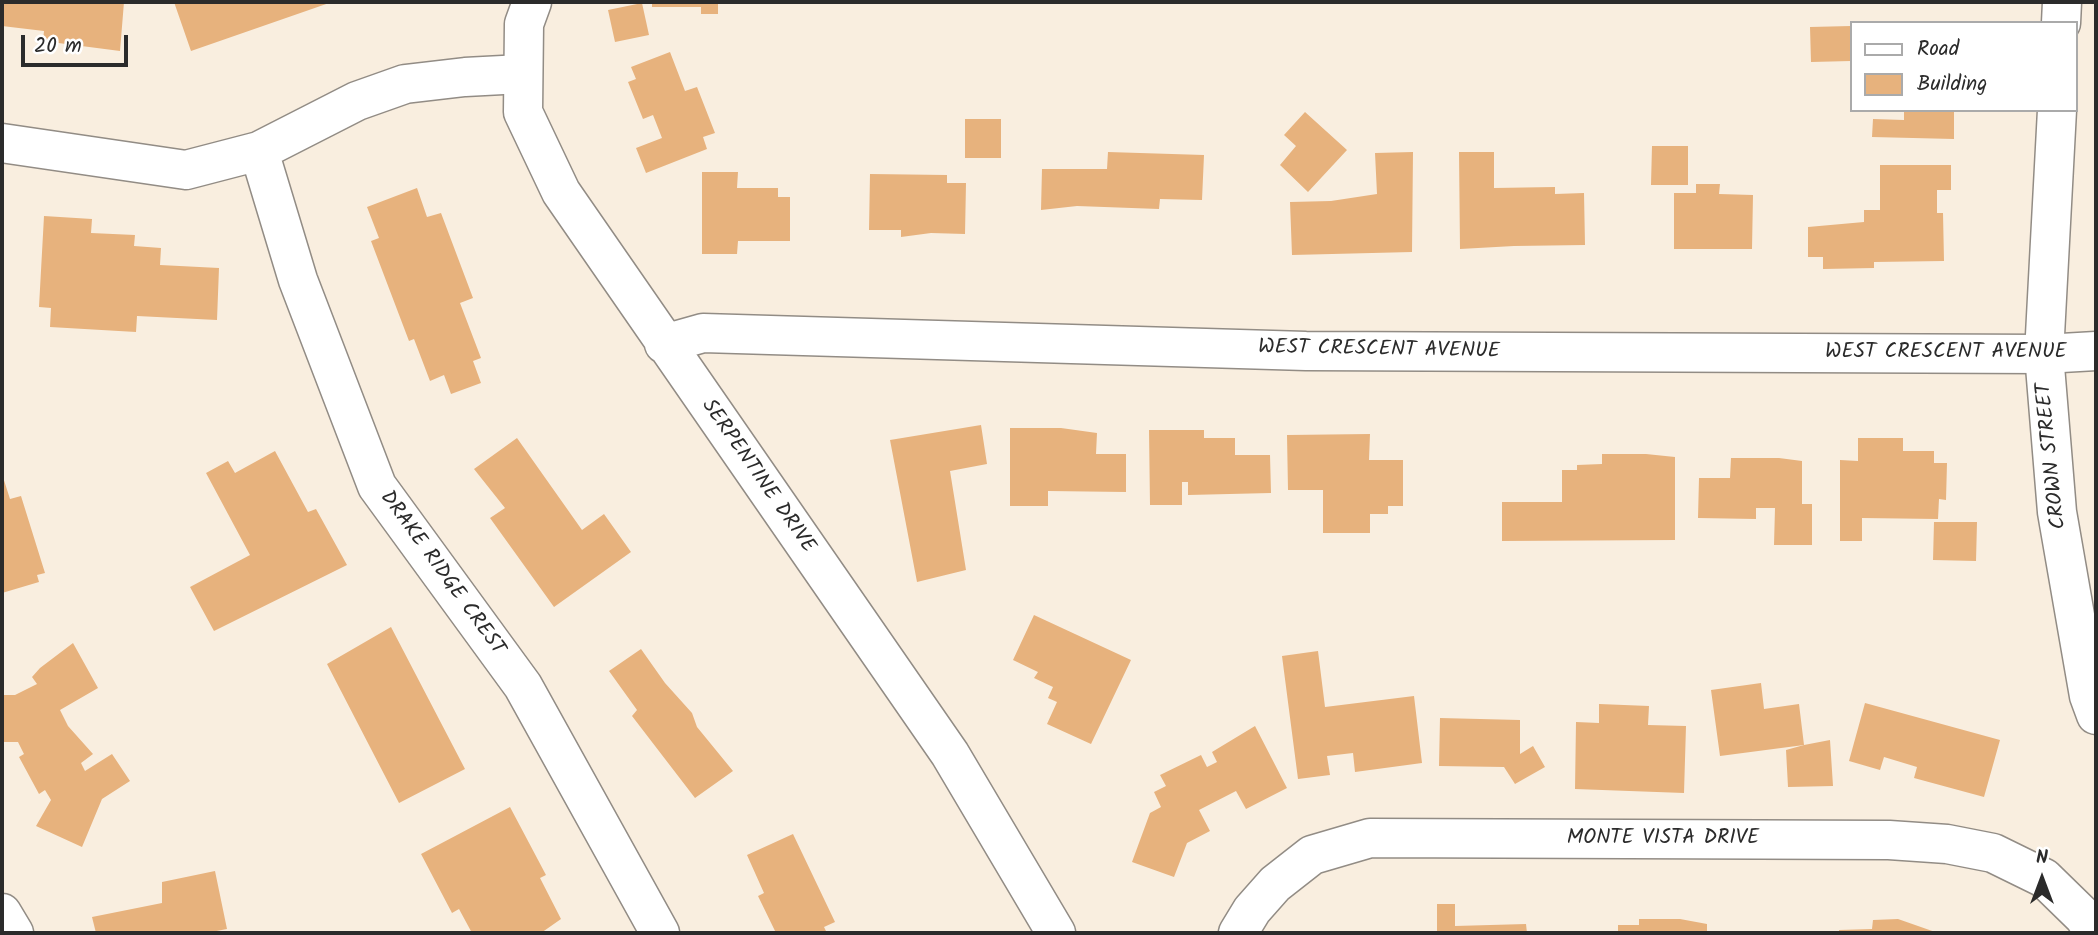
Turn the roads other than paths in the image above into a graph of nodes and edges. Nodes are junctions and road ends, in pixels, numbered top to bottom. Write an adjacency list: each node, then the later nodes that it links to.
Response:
1 (532, 2): 4 (street, SERPENTINE DRIVE)
2 (2062, 2): 3 (street)
3 (2061, 21)
4 (522, 74): 7 (street); 8 (street, SERPENTINE DRIVE)
5 (2057, 112): 10 (street, CROWN STREET)
6 (2, 143): 7 (street)
7 (259, 151): 14 (street, DRAKE RIDGE CREST)
8 (664, 344): 10 (street, WEST CRESCENT AVENUE); 15 (street, SERPENTINE DRIVE)
9 (2096, 351): 10 (street, WEST CRESCENT AVENUE)
10 (2044, 354): 11 (street, CROWN STREET)
11 (2096, 715)
12 (2, 913): 13 (street)
13 (13, 933)
14 (660, 933)
15 (1056, 933)
16 (1238, 933): 17 (street, MONTE VISTA DRIVE)
17 (2094, 933)

